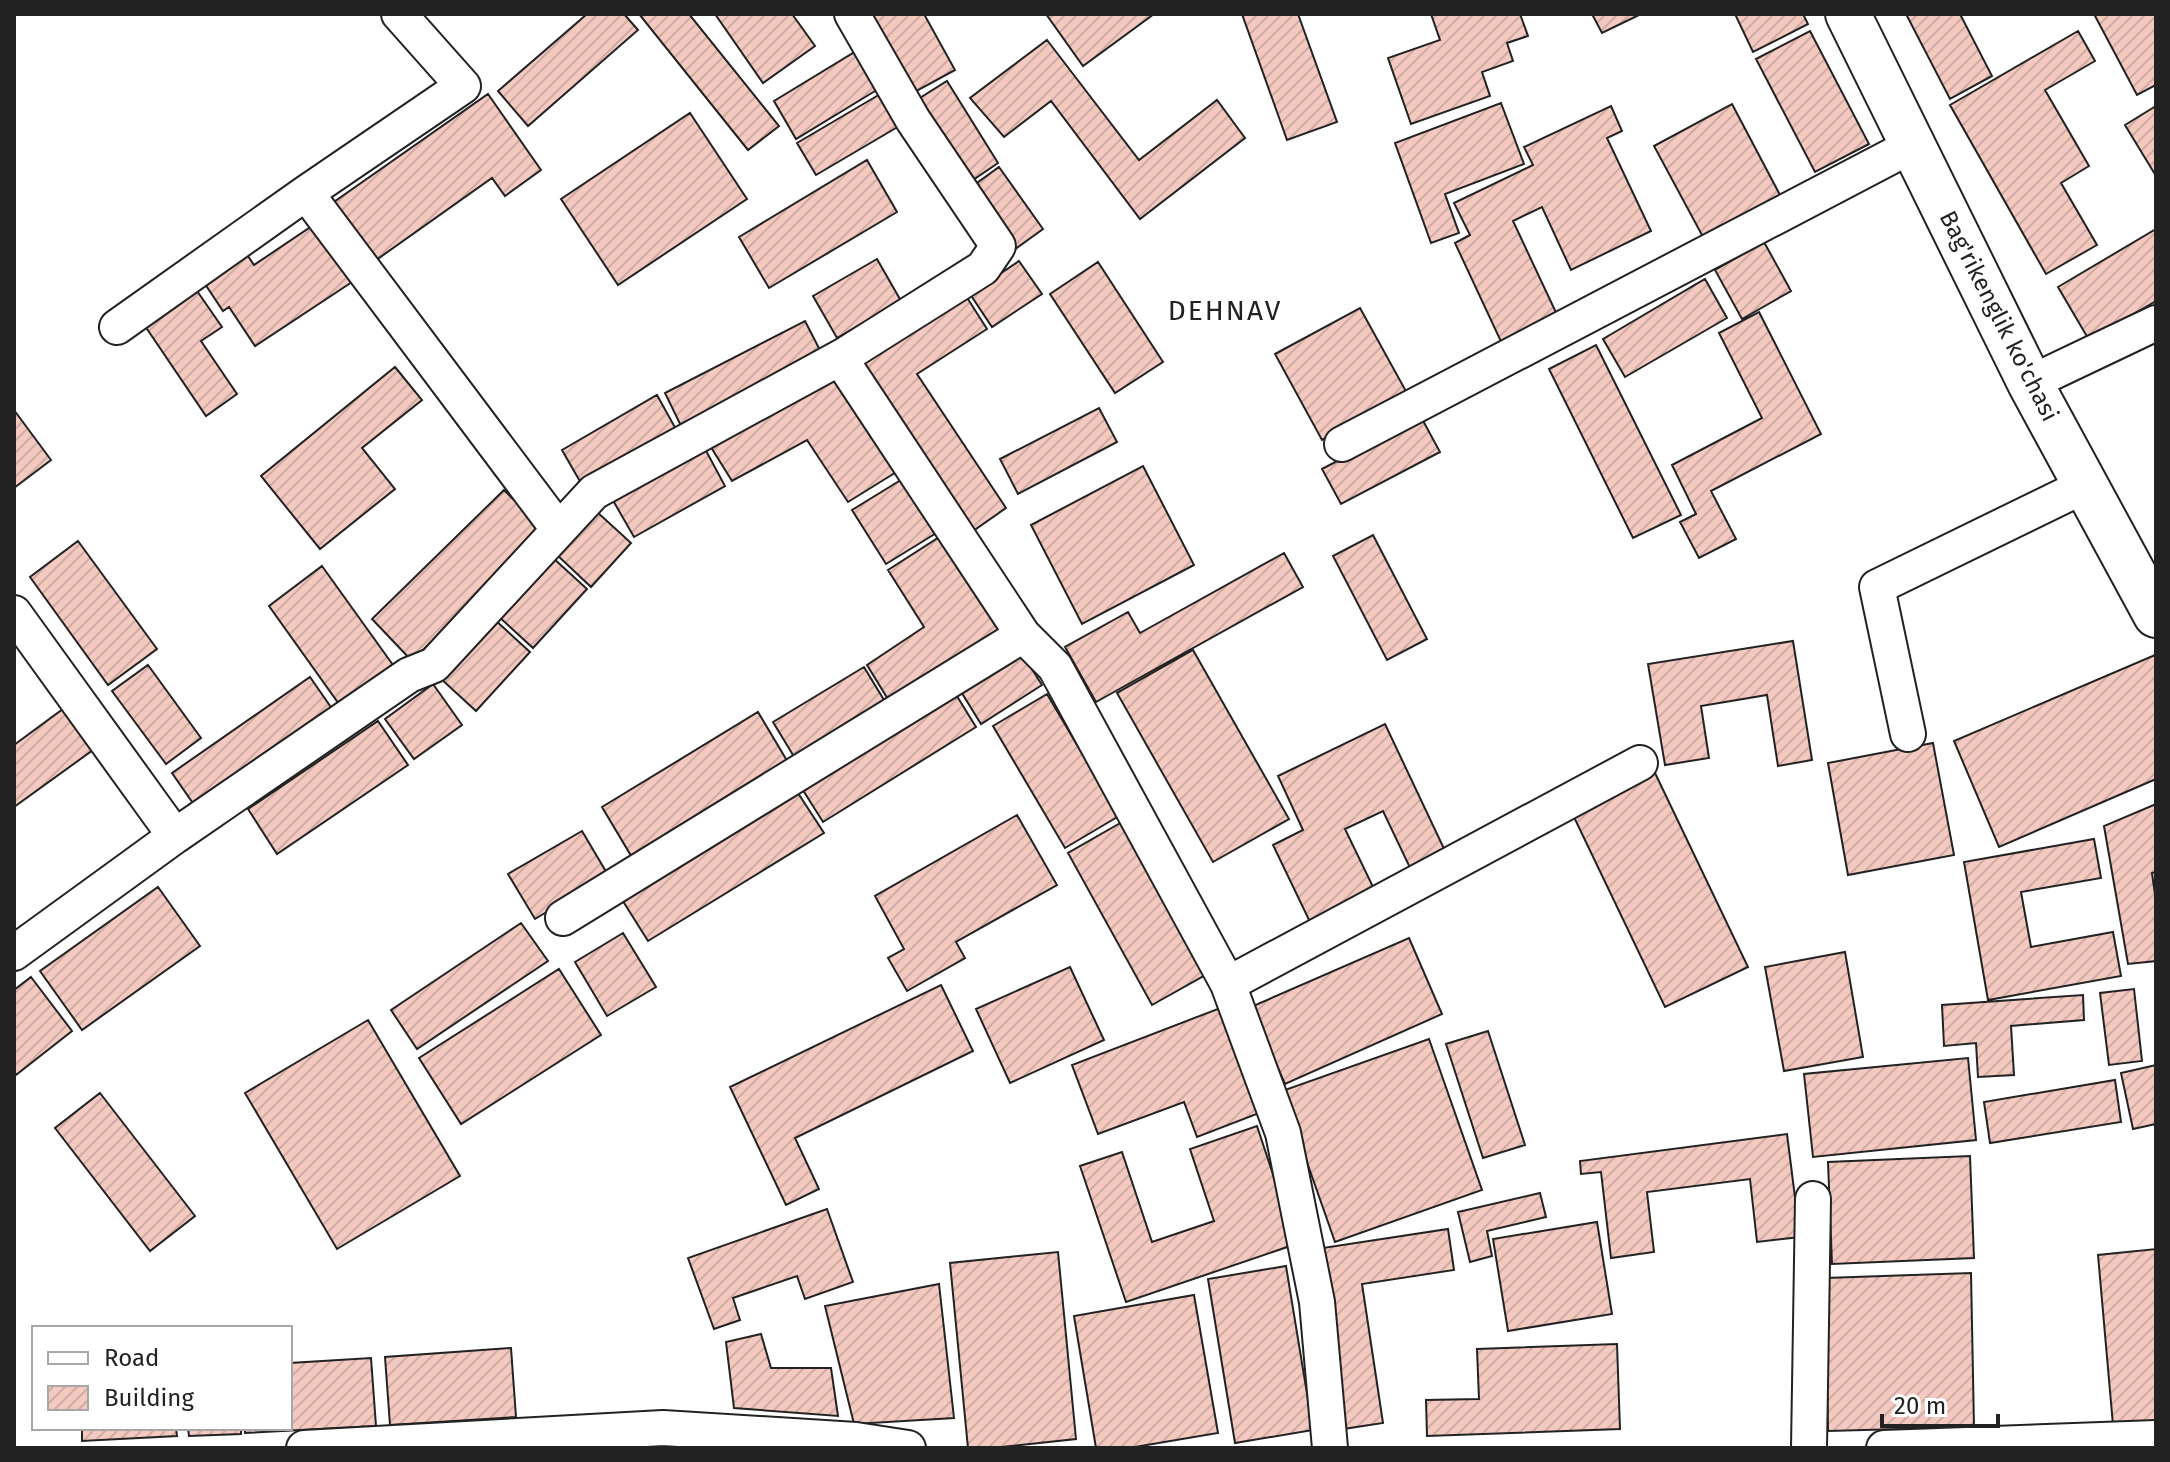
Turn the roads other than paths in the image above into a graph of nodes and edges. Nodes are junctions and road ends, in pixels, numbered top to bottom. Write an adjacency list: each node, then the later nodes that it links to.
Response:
1 (399, 14): 5 (street)
2 (852, 14): 8 (street)
3 (1848, 14): 4 (main road, Bag'rikenglik ko'chasi)
4 (1913, 145): 9 (main road, Bag'rikenglik ko'chasi); 10 (street)
5 (306, 193): 7 (street); 12 (street)
6 (2156, 323): 9 (street)
7 (117, 327)
8 (840, 358): 12 (street); 15 (street)
9 (2030, 383): 11 (main road, Bag'rikenglik ko'chasi)
10 (1342, 444)
11 (2086, 485): 14 (main road, Bag'rikenglik ko'chasi); 16 (street)
12 (559, 530): 18 (street)
13 (14, 613): 18 (street)
14 (2156, 615)
15 (1023, 635): 19 (street); 21 (street)
16 (1908, 734)
17 (1640, 763): 21 (street)
18 (175, 836): 20 (street)
19 (563, 918)
20 (14, 953)
21 (1228, 984): 27 (street)
22 (1813, 1199): 28 (street)
23 (2156, 1438): 29 (street)
24 (857, 1444): 25 (street); 26 (street)
25 (304, 1448)
26 (908, 1448)
27 (1330, 1448)
28 (1809, 1448)
29 (1884, 1448)

